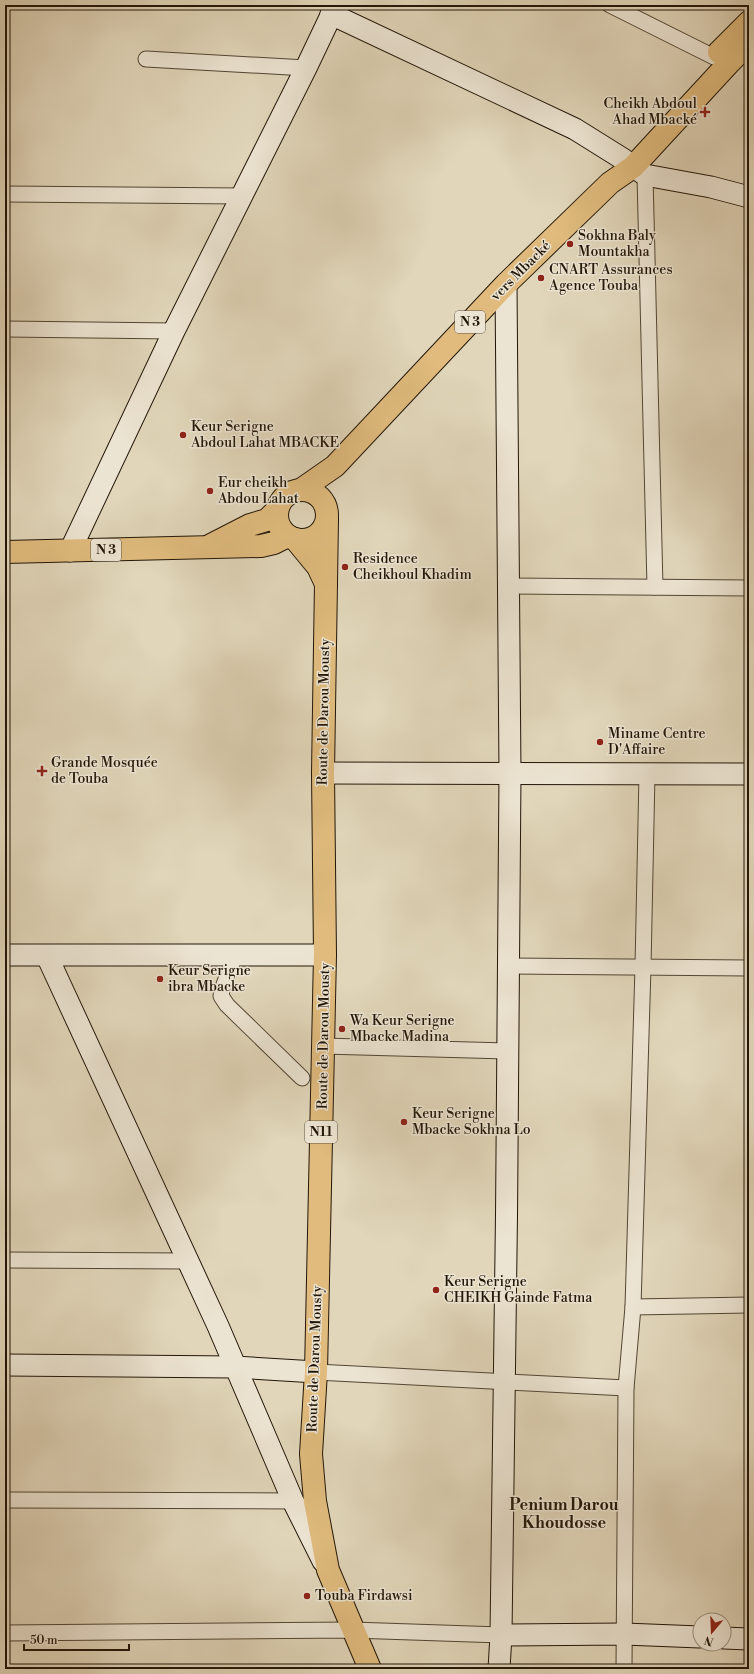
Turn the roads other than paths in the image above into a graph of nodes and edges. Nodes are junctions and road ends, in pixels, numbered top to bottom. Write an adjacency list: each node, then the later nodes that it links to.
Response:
1 (610, 5): 5 (street)
2 (333, 10): 7 (street); 8 (street)
3 (749, 22): 5 (main road, vers Mbacké / N 3)
4 (749, 43): 8 (main road, vers Mbacké / N 3)
5 (714, 57): 8 (main road, vers Mbacké / N 3)
6 (146, 59): 7 (street)
7 (306, 68): 10 (street)
8 (634, 167): 11 (street); 12 (main road, vers Mbacké / N 3); 24 (street)
9 (5, 194): 10 (street)
10 (242, 196): 14 (street)
11 (749, 197)
12 (506, 284): 15 (main road, vers Mbacké / N 3); 23 (street)
13 (5, 329): 14 (street)
14 (174, 331): 20 (street)
15 (312, 494): 16 (main road); 17 (main road)
16 (276, 511): 18 (main road); 19 (main road, N 3)
17 (327, 518): 18 (main road); 22 (main road, Route de Darou Mousty)
18 (291, 538): 19 (main road, N 3); 22 (main road)
19 (207, 547): 20 (main road, N 3)
20 (70, 551): 21 (main road, N 3)
21 (5, 552)
22 (326, 584): 26 (main road, Route de Darou Mousty / N11)
23 (509, 586): 24 (street); 27 (street)
24 (655, 587): 25 (street)
25 (749, 588)
26 (323, 773): 27 (street); 30 (main road, Route de Darou Mousty / N11)
27 (510, 774): 28 (street); 34 (street)
28 (646, 774): 29 (street); 35 (street)
29 (749, 774)
30 (325, 955): 33 (street); 37 (main road, Route de Darou Mousty / N11)
31 (5, 956): 32 (street)
32 (47, 956): 33 (street); 41 (street)
33 (233, 956): 39 (street)
34 (508, 966): 35 (street); 38 (street)
35 (643, 967): 36 (street); 43 (street)
36 (749, 968)
37 (323, 1046): 38 (street); 46 (main road, Route de Darou Mousty / N11)
38 (507, 1051): 47 (street)
39 (302, 1078)
40 (5, 1260): 41 (street)
41 (188, 1261): 45 (street)
42 (749, 1305): 43 (street)
43 (632, 1307): 48 (street)
44 (5, 1365): 45 (street)
45 (234, 1367): 46 (street); 50 (street)
46 (316, 1372): 47 (street); 51 (main road, Route de Darou Mousty / N11)
47 (505, 1381): 48 (street); 55 (street)
48 (626, 1388): 54 (street)
49 (5, 1500): 50 (street)
50 (293, 1501): 51 (street)
51 (328, 1570): 52 (main road, Route de Darou Mousty / N11)
52 (352, 1630): 53 (street); 55 (street); 59 (main road, Route de Darou Mousty / N11)
53 (5, 1634)
54 (624, 1634): 55 (street); 56 (street); 61 (street)
55 (501, 1635): 60 (street)
56 (692, 1637)
57 (732, 1638): 58 (street)
58 (749, 1639)
59 (370, 1669)
60 (499, 1669)
61 (624, 1669)

